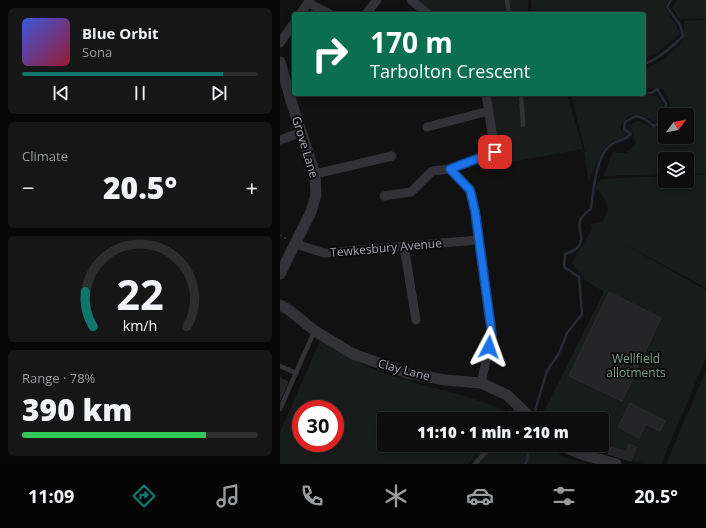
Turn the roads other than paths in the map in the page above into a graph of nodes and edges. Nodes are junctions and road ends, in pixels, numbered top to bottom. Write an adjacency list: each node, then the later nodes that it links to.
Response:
1 (377, 0): 7 (street)
2 (411, 0): 8 (street)
3 (507, 0): 9 (lane)
4 (309, 2): 5 (street); 6 (street)
5 (302, 12)
6 (326, 12)
7 (368, 12)
8 (426, 12)
9 (509, 12)
10 (292, 25): 11 (street)
11 (280, 43)
12 (280, 62): 18 (street, Grove Lane)
13 (486, 96): 15 (street)
14 (521, 96): 16 (lane)
15 (489, 111): 17 (street); 21 (street)
16 (524, 125)
17 (427, 127)
18 (302, 132): 19 (street); 22 (street, Grove Lane)
19 (280, 140)
20 (392, 156): 22 (street)
21 (450, 169): 23 (street); 24 (street)
22 (315, 174): 25 (street, Grove Lane)
23 (384, 196)
24 (478, 240): 26 (street, Tewkesbury Avenue); 33 (street)
25 (296, 244): 26 (street, Tewkesbury Avenue); 27 (street, Grove Lane)
26 (404, 246): 29 (street)
27 (280, 274)
28 (280, 305): 30 (street, Clay Lane)
29 (416, 320)
30 (315, 331): 32 (lane); 33 (street, Clay Lane)
31 (280, 366): 32 (lane)
32 (296, 373): 35 (lane)
33 (481, 383): 34 (street, Clay Lane)
34 (517, 405): 36 (lane); 37 (street, Clay Lane)
35 (280, 409)
36 (516, 412)
37 (525, 412)
38 (486, 452): 40 (lane)
39 (576, 452): 41 (street)
40 (475, 464)
41 (616, 464)

